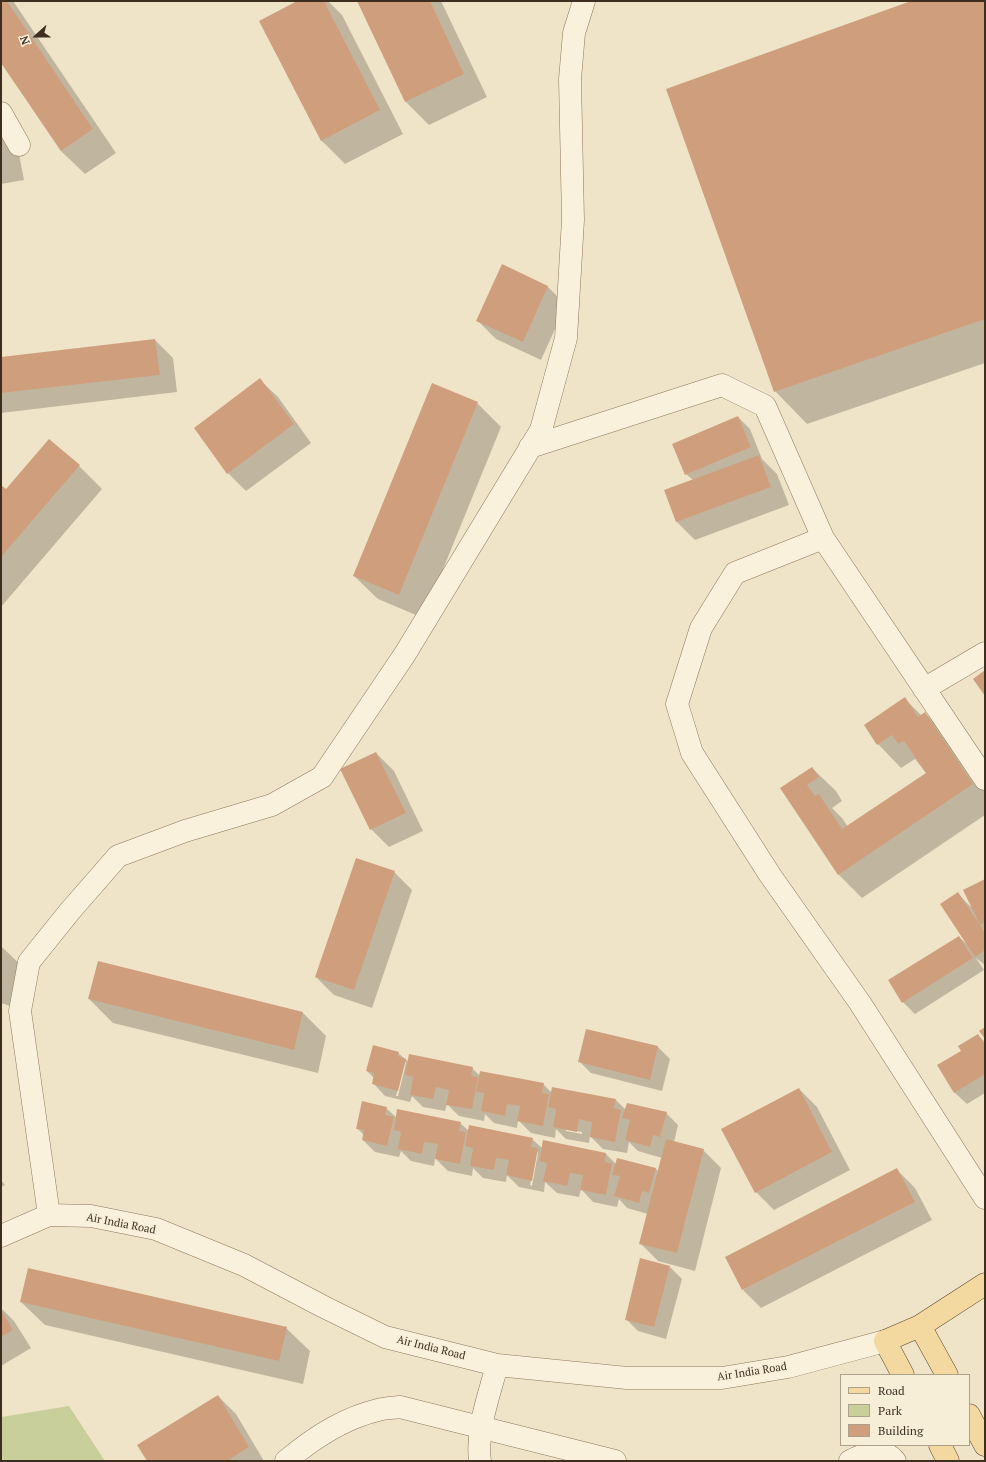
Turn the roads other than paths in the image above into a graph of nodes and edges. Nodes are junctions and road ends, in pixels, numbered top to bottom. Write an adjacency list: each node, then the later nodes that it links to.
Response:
1 (584, 1): 4 (street)
2 (1, 113): 3 (street)
3 (19, 145)
4 (530, 447): 5 (street); 10 (street)
5 (823, 538): 7 (street); 9 (street)
6 (985, 653): 7 (street)
7 (924, 690): 8 (street)
8 (985, 779)
9 (985, 1198)
10 (49, 1215): 11 (street, Air India Road); 15 (street, Air India Road)
11 (1, 1236)
12 (985, 1284): 13 (main road)
13 (920, 1326): 14 (main road); 17 (main road)
14 (886, 1341): 15 (street, Air India Road); 16 (main road)
15 (497, 1365): 19 (street)
16 (902, 1374)
17 (946, 1374)
18 (970, 1417): 20 (main road)
19 (481, 1428): 22 (street); 23 (street); 24 (street)
20 (985, 1445)
21 (940, 1446): 27 (main road)
22 (286, 1461)
23 (480, 1461)
24 (615, 1461)
25 (850, 1461): 26 (street)
26 (895, 1461)
27 (948, 1461)

